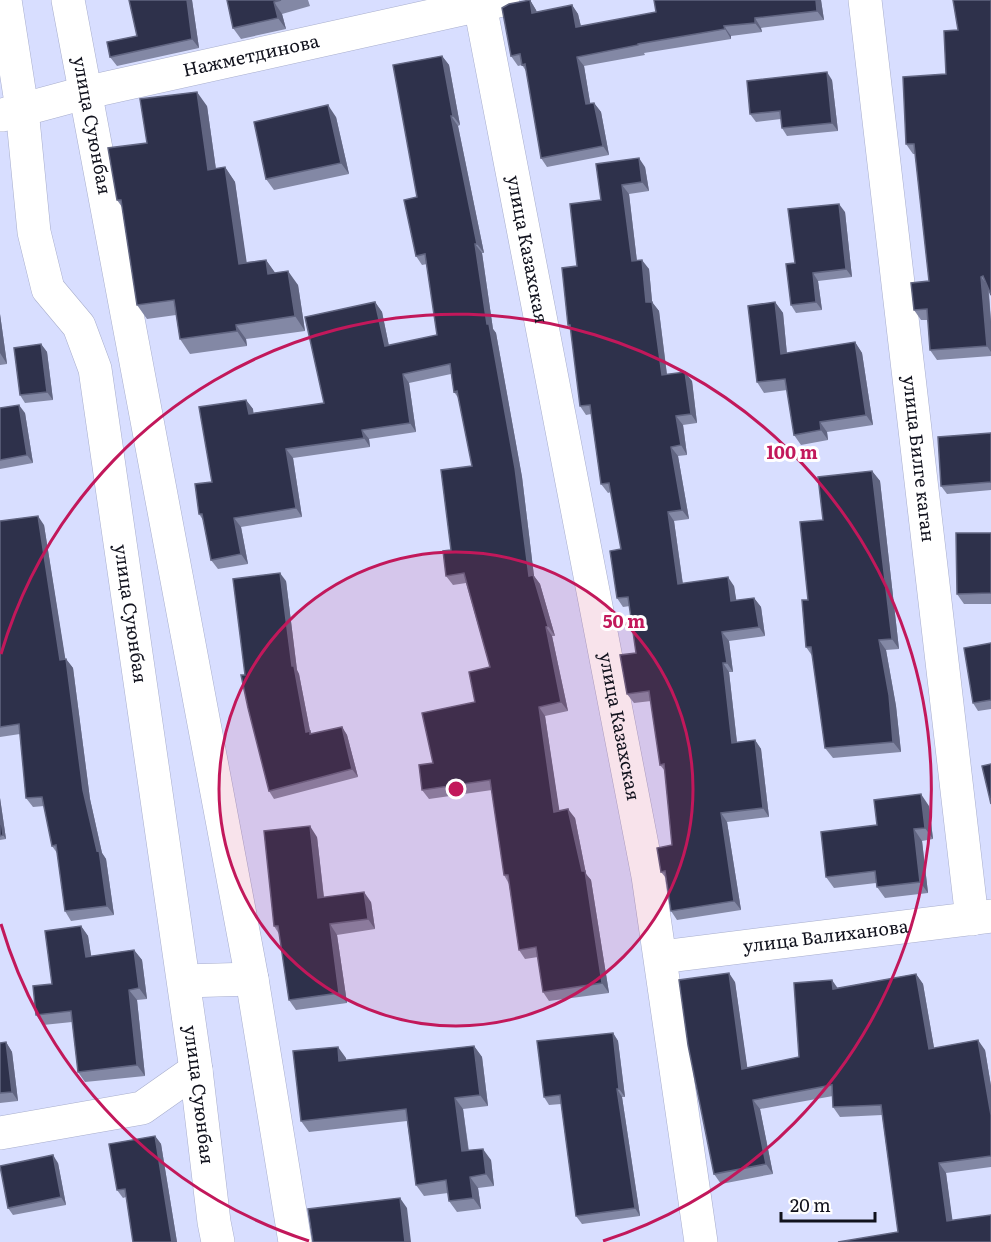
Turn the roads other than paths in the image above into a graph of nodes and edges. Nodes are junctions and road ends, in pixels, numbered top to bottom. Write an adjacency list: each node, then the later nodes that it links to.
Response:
1 (4, 0): 6 (street, улица Суюнбая)
2 (68, 0): 5 (street, улица Суюнбая)
3 (865, 0): 7 (street, улица Билге каган)
4 (487, 2): 5 (street, Нажметдинова); 8 (street, улица Казахская)
5 (84, 93): 6 (street, Нажметдинова); 9 (street, улица Суюнбая)
6 (11, 112): 10 (street, улица Суюнбая)
7 (982, 917): 8 (street, улица Валиханова)
8 (661, 957): 15 (street, улица Казахская)
9 (252, 980): 10 (street); 14 (street, улица Суюнбая)
10 (184, 981): 11 (street, улица Суюнбая)
11 (196, 1070): 12 (street); 13 (street, улица Суюнбая)
12 (0, 1133)
13 (218, 1242)
14 (295, 1242)
15 (701, 1242)

